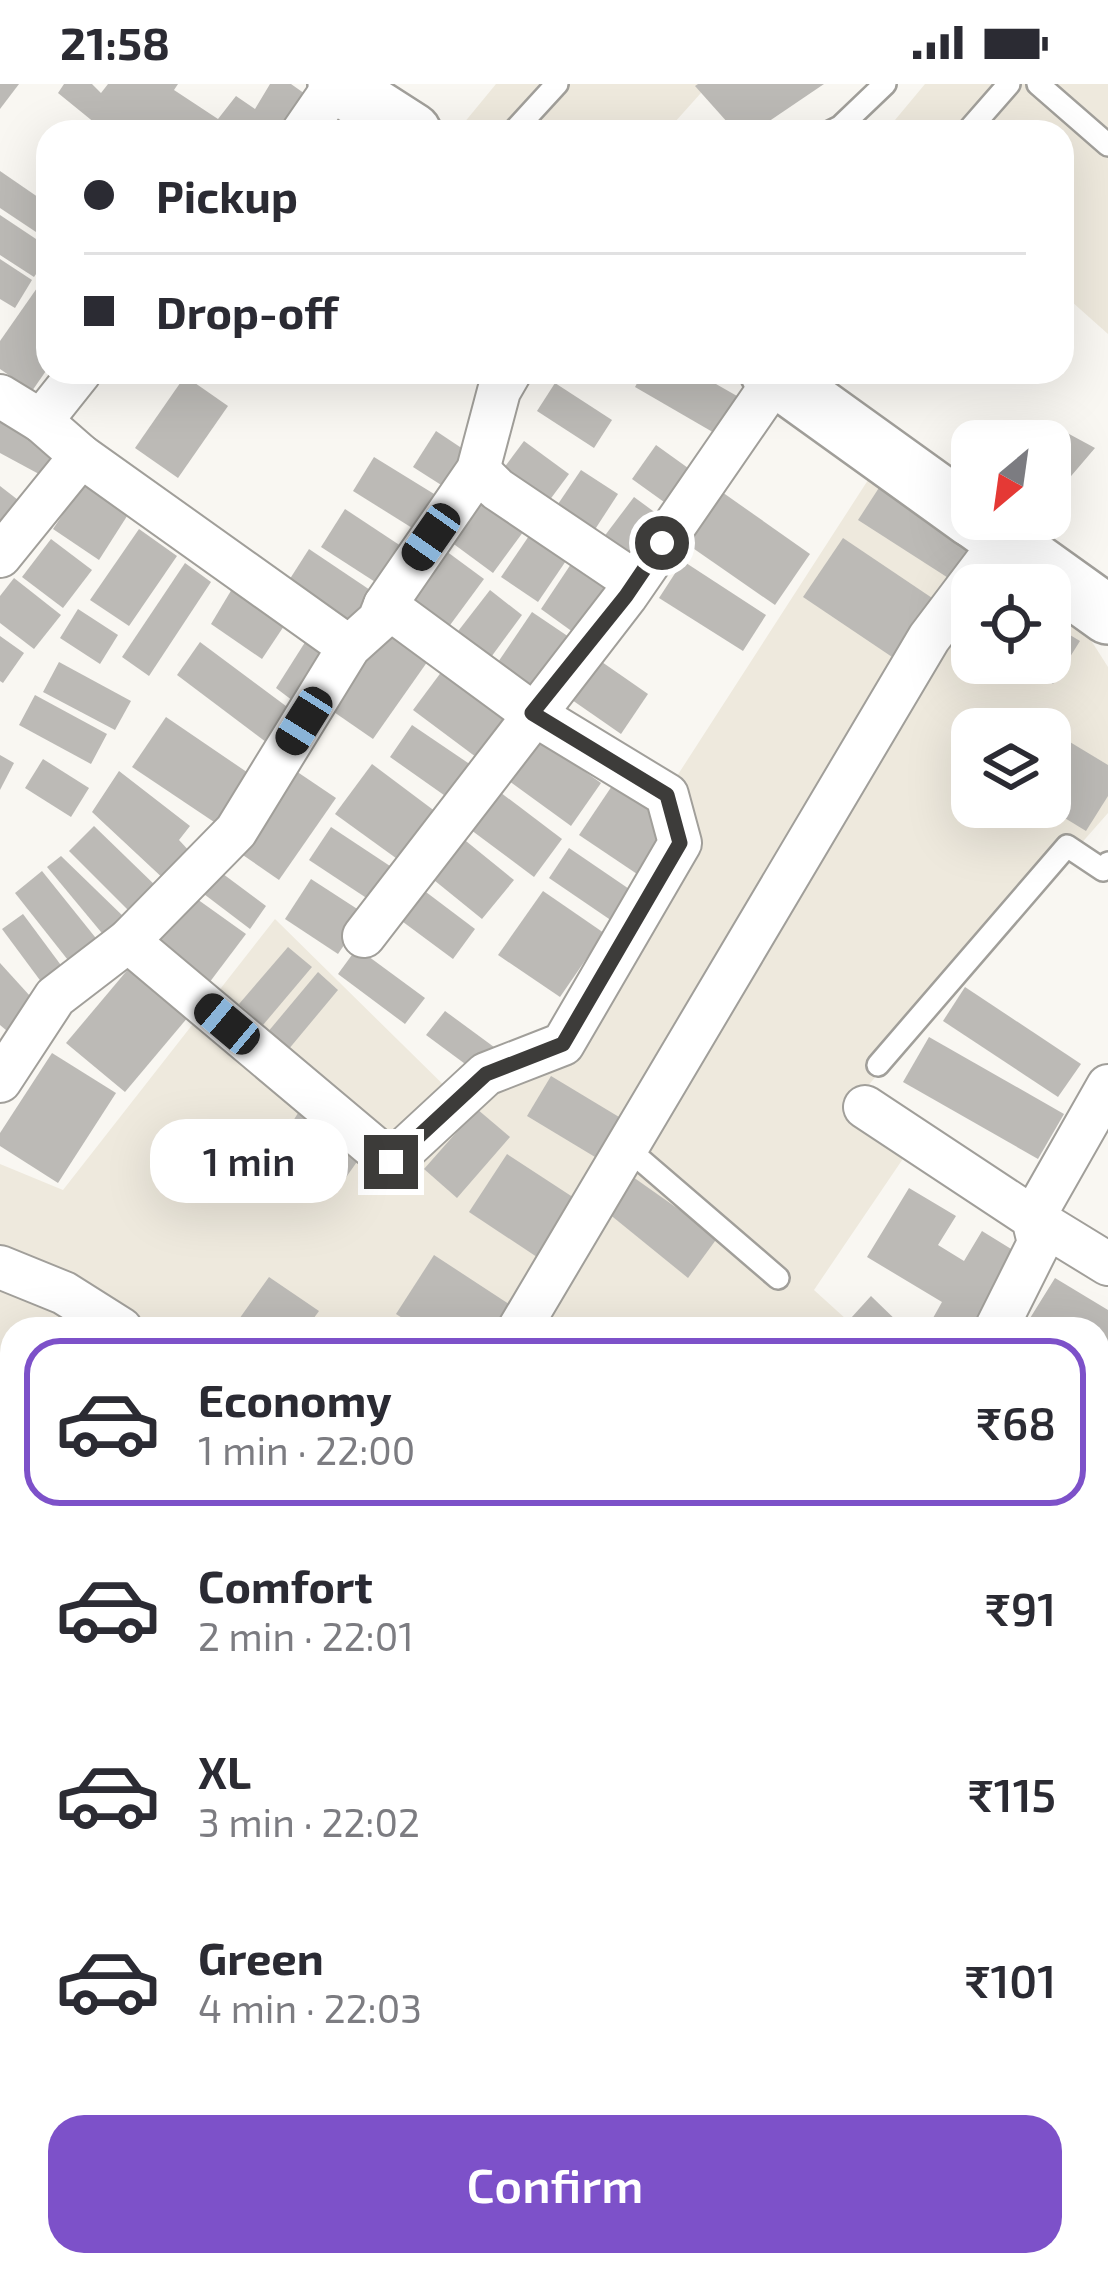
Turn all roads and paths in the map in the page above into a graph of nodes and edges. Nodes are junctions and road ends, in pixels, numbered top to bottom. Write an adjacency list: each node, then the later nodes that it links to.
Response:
1 (336, 84): 7 (street); 8 (main road)
2 (557, 84): 9 (lane)
3 (885, 84): 10 (lane)
4 (898, 84): 11 (lane)
5 (1010, 84): 12 (lane)
6 (1038, 84): 13 (lane)
7 (311, 120)
8 (393, 120)
9 (524, 120)
10 (847, 120)
11 (863, 120)
12 (978, 120)
13 (1108, 145)
14 (70, 384): 19 (street)
15 (503, 384): 21 (street)
16 (769, 384): 26 (street)
17 (790, 384): 22 (main road)
18 (0, 396): 19 (street)
19 (40, 421): 20 (street)
20 (80, 456): 25 (street); 29 (street)
21 (478, 470): 26 (street); 27 (street)
22 (951, 503)
23 (976, 540): 38 (street)
24 (1002, 540): 28 (main road)
25 (0, 556)
26 (635, 582): 30 (street)
27 (385, 604): 29 (street); 30 (street)
28 (1106, 616)
29 (349, 647): 33 (street)
30 (532, 713): 32 (street); 33 (street)
31 (1108, 863): 34 (lane)
32 (364, 936)
33 (128, 941): 35 (street)
34 (878, 1065)
35 (0, 1082)
36 (1108, 1086): 39 (street)
37 (865, 1107): 39 (street)
38 (627, 1148): 42 (lane); 44 (street)
39 (1033, 1218): 40 (street); 45 (street)
40 (1108, 1264)
41 (0, 1267): 43 (street)
42 (778, 1278)
43 (103, 1317)
44 (526, 1317)
45 (1002, 1317)

